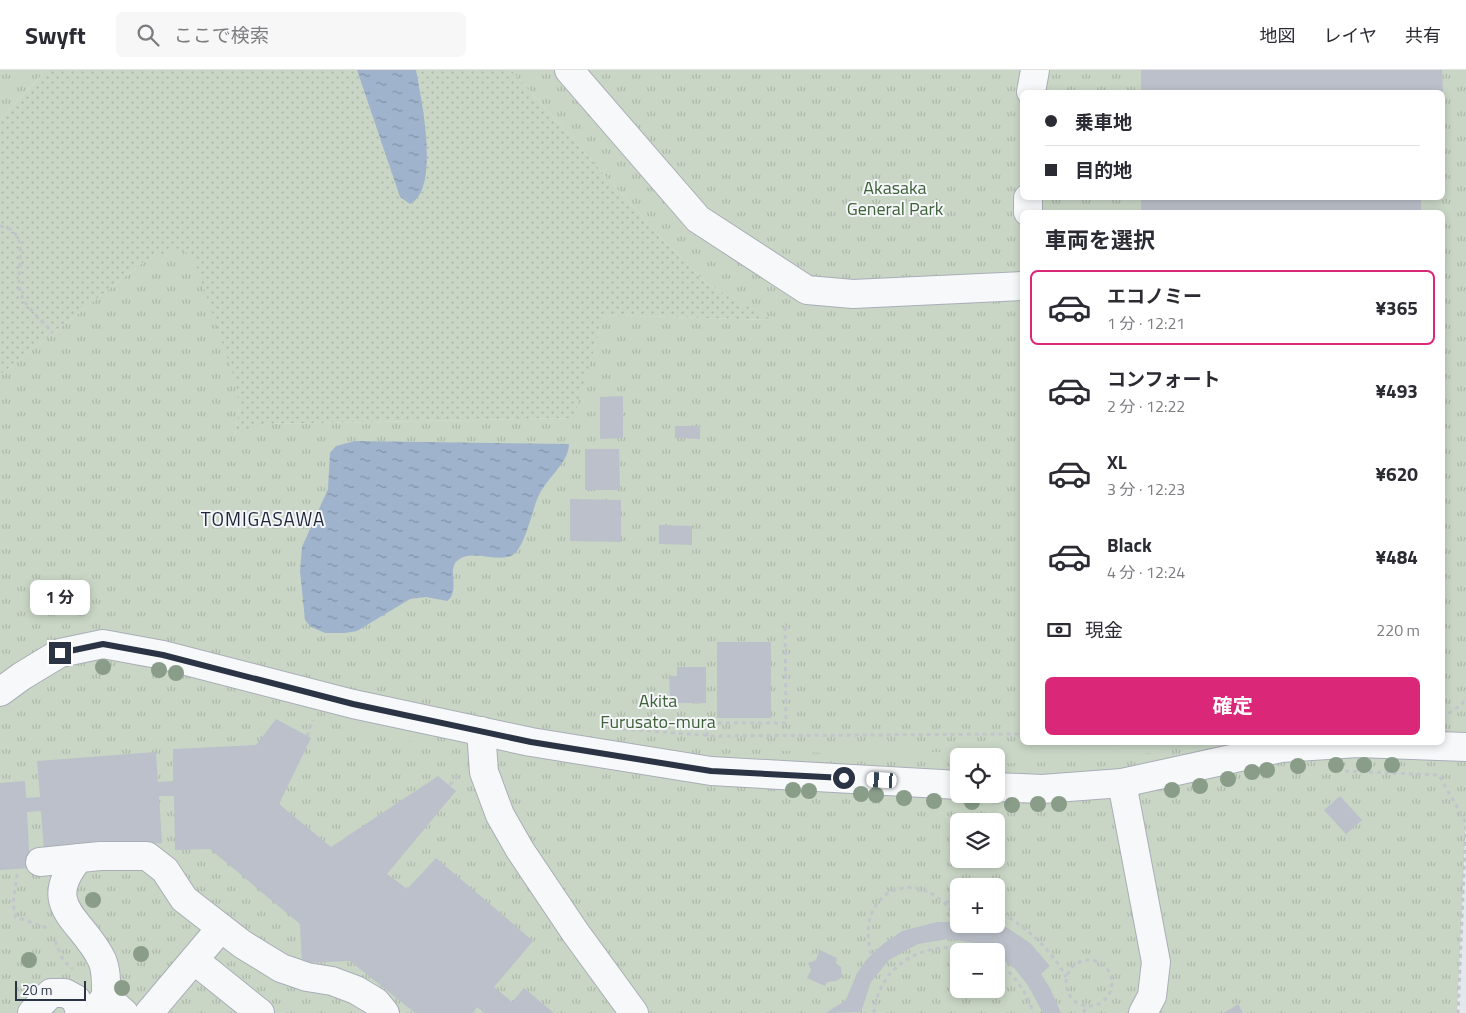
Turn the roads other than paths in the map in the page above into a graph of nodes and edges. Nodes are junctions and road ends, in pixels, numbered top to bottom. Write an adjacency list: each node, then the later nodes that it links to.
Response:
1 (569, 70): 4 (street)
2 (1035, 70): 3 (street)
3 (1031, 90)
4 (1020, 286)
5 (0, 692): 6 (street)
6 (480, 731): 11 (street); 23 (street)
7 (1327, 745): 10 (street)
8 (1412, 745): 9 (street)
9 (1466, 747)
10 (1122, 783): 12 (street); 24 (street)
11 (950, 784)
12 (1005, 787)
13 (79, 858): 14 (street); 15 (street); 17 (street)
14 (29, 865)
15 (220, 929): 16 (street); 22 (street)
16 (194, 960): 20 (street); 21 (street)
17 (107, 1008)
18 (32, 1013): 19 (street)
19 (80, 1013)
20 (149, 1013)
21 (260, 1013)
22 (385, 1013)
23 (634, 1013)
24 (1143, 1013)

